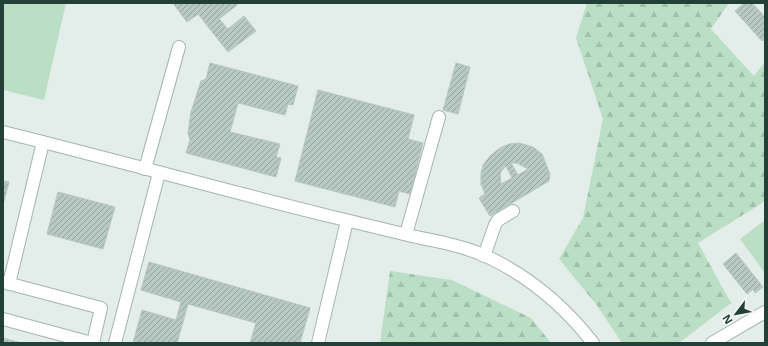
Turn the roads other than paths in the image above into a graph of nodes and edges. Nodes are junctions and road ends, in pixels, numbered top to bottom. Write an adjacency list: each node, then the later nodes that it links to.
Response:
1 (179, 47): 5 (street)
2 (439, 117): 9 (street)
3 (3, 132): 4 (street)
4 (43, 142): 5 (street); 11 (street)
5 (145, 169): 6 (street)
6 (159, 173): 8 (street); 16 (street)
7 (513, 211): 10 (street)
8 (347, 221): 9 (street); 17 (street)
9 (406, 234): 10 (street)
10 (484, 256): 18 (street)
11 (6, 283): 15 (street)
12 (765, 312): 14 (street)
13 (3, 319): 15 (street)
14 (728, 339): 19 (street)
15 (93, 343)
16 (115, 343)
17 (318, 343)
18 (593, 343)
19 (712, 343)

